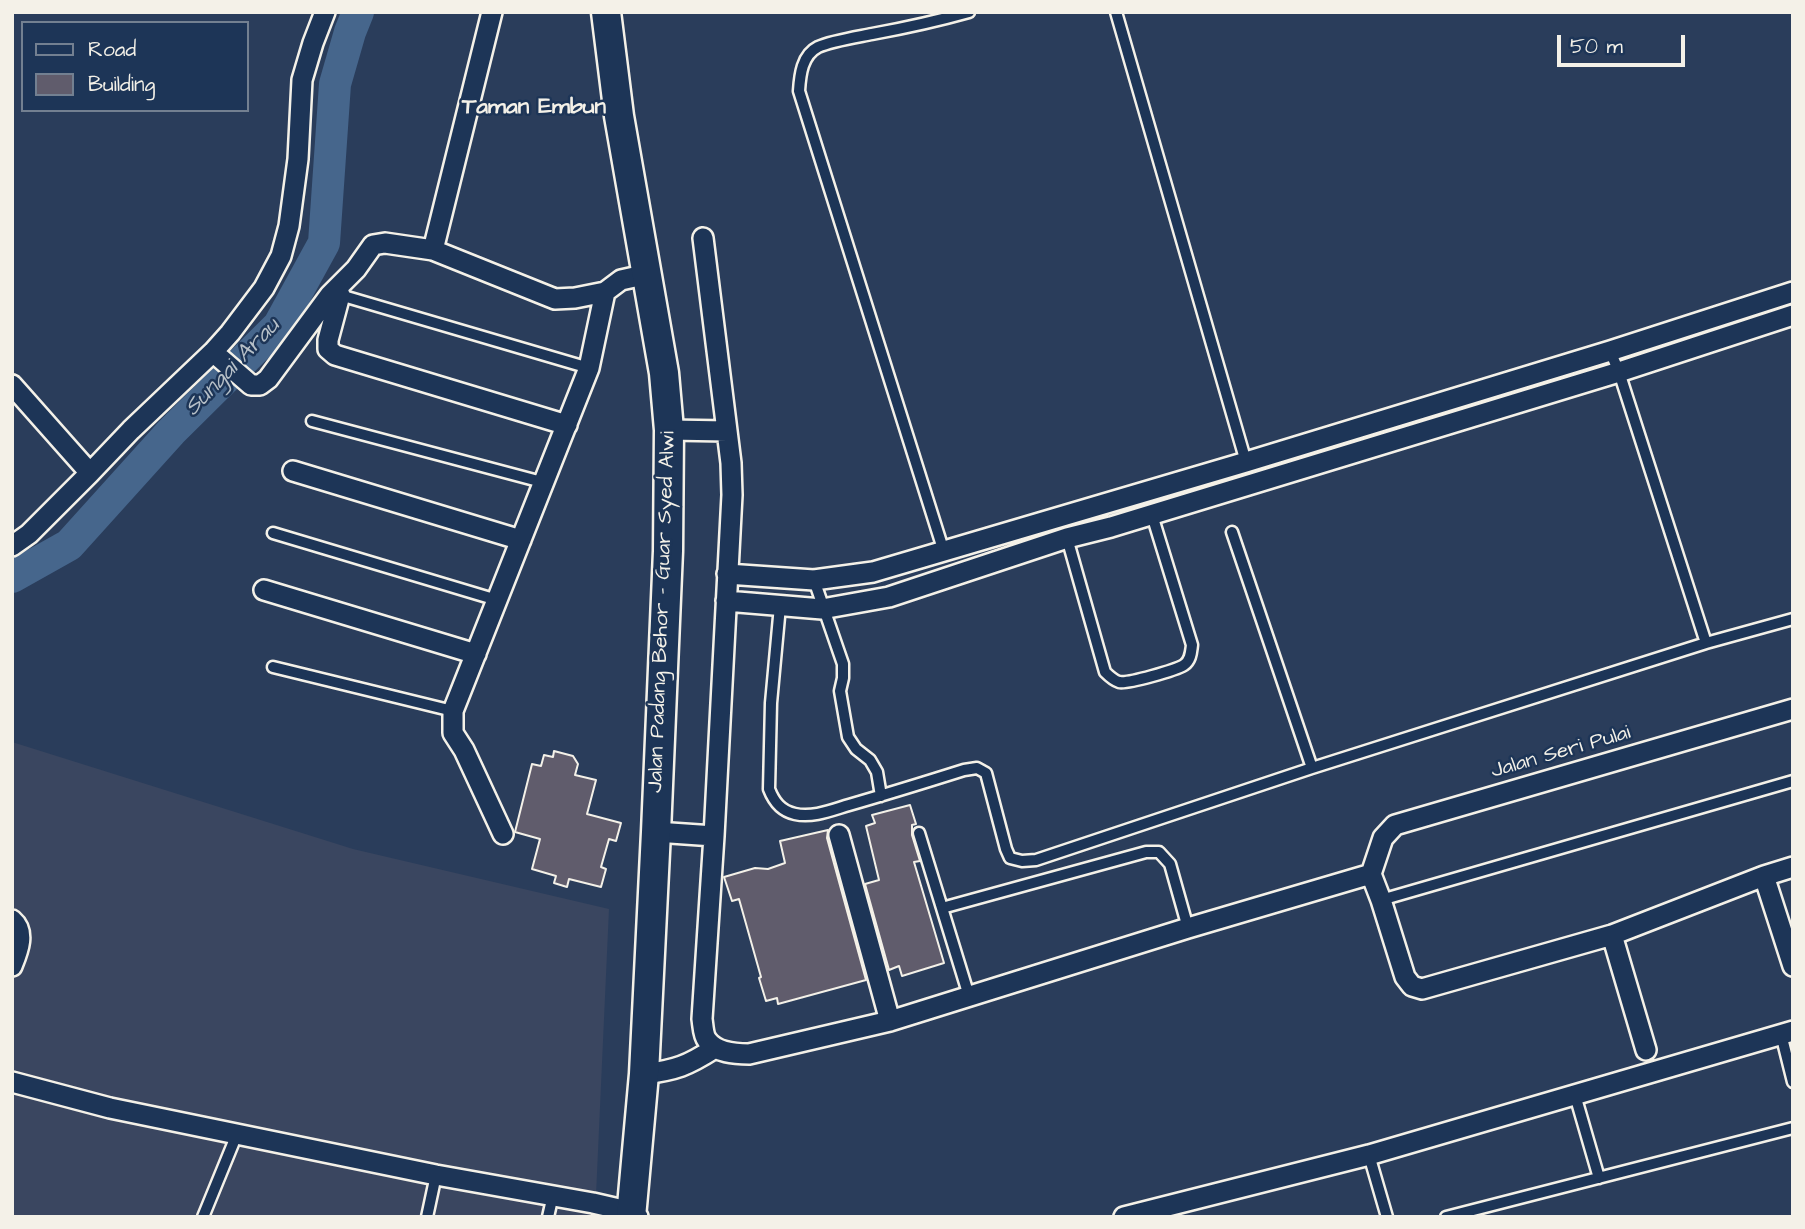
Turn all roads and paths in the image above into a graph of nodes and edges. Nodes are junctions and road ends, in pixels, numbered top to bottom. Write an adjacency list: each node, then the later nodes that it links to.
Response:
1 (325, 12): 14 (street)
2 (492, 12): 7 (street)
3 (606, 12): 8 (main road, Jalan Padang Behor - Guar Syed Alwi)
4 (969, 12): 32 (lane)
5 (1115, 12): 22 (lane)
6 (703, 238): 21 (street)
7 (433, 250): 9 (street); 10 (street)
8 (648, 274): 10 (street); 20 (main road, Jalan Padang Behor - Guar Syed Alwi)
9 (339, 292): 14 (street); 15 (lane); 19 (street)
10 (605, 292): 15 (street)
11 (1793, 292): 13 (street)
12 (1793, 315): 16 (street)
13 (1610, 351): 16 (lane); 22 (street)
14 (216, 355): 24 (street)
15 (589, 368): 19 (street)
16 (1619, 372): 26 (street); 41 (lane)
17 (12, 385): 24 (street)
18 (312, 421): 25 (lane)
19 (567, 425): 25 (street)
20 (670, 430): 21 (street); 49 (main road, Jalan Padang Behor - Guar Syed Alwi)
21 (727, 431): 33 (street)
22 (1246, 462): 32 (street)
23 (293, 471): 30 (street)
24 (90, 473): 31 (street)
25 (542, 482): 30 (street)
26 (1152, 514): 29 (street); 29 (lane)
27 (1233, 532): 46 (lane)
28 (273, 533): 36 (lane)
29 (1068, 538): 39 (street)
30 (521, 540): 36 (street)
31 (12, 546)
32 (944, 552): 34 (street)
33 (727, 574): 34 (street); 37 (street)
34 (814, 580): 39 (lane)
35 (264, 590): 42 (street)
36 (497, 600): 42 (street)
37 (726, 601): 38 (street); 53 (street)
38 (780, 606): 39 (street); 48 (lane)
39 (822, 609): 48 (lane)
40 (1793, 619): 41 (lane)
41 (1706, 643): 46 (lane)
42 (476, 654): 45 (street)
43 (273, 667): 45 (lane)
44 (1793, 709): 55 (street, Jalan Seri Pulai)
45 (453, 711): 51 (street)
46 (1312, 768): 48 (lane)
47 (1793, 781): 57 (lane)
48 (881, 796)
49 (656, 832): 53 (street); 69 (main road, Jalan Padang Behor - Guar Syed Alwi)
50 (919, 833): 58 (lane)
51 (503, 834)
52 (839, 835): 65 (street)
53 (715, 836): 67 (street)
54 (1793, 867): 56 (street)
55 (1371, 874): 57 (street); 60 (street)
56 (1763, 876): 61 (street); 63 (street)
57 (1381, 900): 61 (street)
58 (942, 908): 60 (lane); 64 (lane)
59 (12, 919): 62 (street)
60 (1188, 928): 64 (street)
61 (1612, 934): 68 (street)
62 (12, 966)
63 (1793, 966)
64 (969, 996): 65 (street)
65 (890, 1021): 67 (street)
66 (1787, 1033): 71 (lane); 72 (street)
67 (715, 1048): 69 (street)
68 (1646, 1050)
69 (644, 1074): 79 (main road, Jalan Padang Behor - Guar Syed Alwi)
70 (12, 1082): 74 (street)
71 (1793, 1082)
72 (1575, 1095): 75 (street); 77 (lane)
73 (1793, 1128): 77 (lane)
74 (237, 1133): 76 (street); 80 (lane)
75 (1369, 1155): 83 (street); 84 (lane)
76 (436, 1175): 78 (street); 81 (lane)
77 (1599, 1178): 85 (lane)
78 (553, 1195): 79 (street); 82 (lane)
79 (634, 1215)
80 (203, 1217)
81 (426, 1217)
82 (548, 1217)
83 (1124, 1217)
84 (1387, 1217)
85 (1446, 1217)

